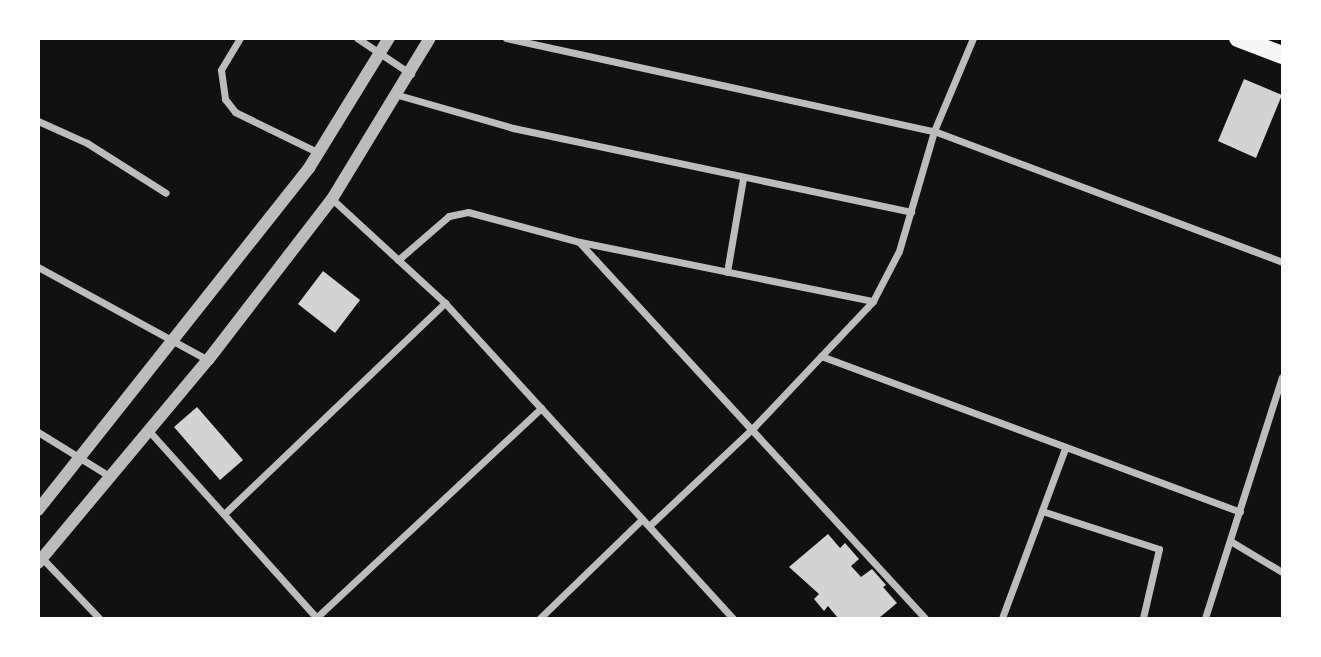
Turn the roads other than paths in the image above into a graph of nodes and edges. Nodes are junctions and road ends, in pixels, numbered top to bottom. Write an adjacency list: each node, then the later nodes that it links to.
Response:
1 (240, 38): 14 (street)
2 (357, 38): 8 (street)
3 (389, 38): 8 (street)
4 (430, 38): 10 (street)
5 (506, 38): 13 (street)
6 (972, 38): 13 (street)
7 (1238, 38): 9 (highway)
8 (382, 52): 10 (street); 14 (street)
9 (1283, 55)
10 (411, 74): 11 (street)
11 (398, 95): 15 (street); 17 (street)
12 (38, 121): 16 (street)
13 (934, 131): 18 (street); 21 (street)
14 (319, 153): 26 (street)
15 (743, 178): 18 (street); 23 (street)
16 (166, 193)
17 (332, 199): 20 (street); 28 (street)
18 (911, 212): 24 (street)
19 (579, 242): 20 (street); 23 (street); 31 (street)
20 (398, 260): 25 (street)
21 (1283, 261)
22 (38, 267): 26 (street)
23 (727, 272): 24 (street)
24 (873, 301): 27 (street)
25 (445, 303): 30 (street); 40 (street)
26 (173, 340): 28 (street); 35 (street)
27 (821, 356): 31 (street); 34 (street)
28 (208, 360): 32 (street)
29 (1283, 377): 39 (street)
30 (541, 408): 41 (street); 47 (street)
31 (754, 427): 42 (street); 50 (street)
32 (149, 430): 36 (street); 40 (street)
33 (38, 432): 35 (street)
34 (1065, 449): 38 (street); 39 (street)
35 (80, 457): 36 (street); 37 (street)
36 (111, 477): 44 (street)
37 (38, 510)
38 (1042, 511): 51 (street); 52 (street)
39 (1240, 512): 43 (street)
40 (223, 514): 47 (street)
41 (642, 519): 42 (street); 48 (street)
42 (649, 526): 49 (street)
43 (1232, 542): 45 (street); 53 (street)
44 (40, 561): 46 (street)
45 (1283, 572)
46 (99, 618)
47 (317, 618)
48 (540, 618)
49 (733, 618)
50 (925, 618)
51 (1002, 618)
52 (1143, 618)
53 (1205, 618)

